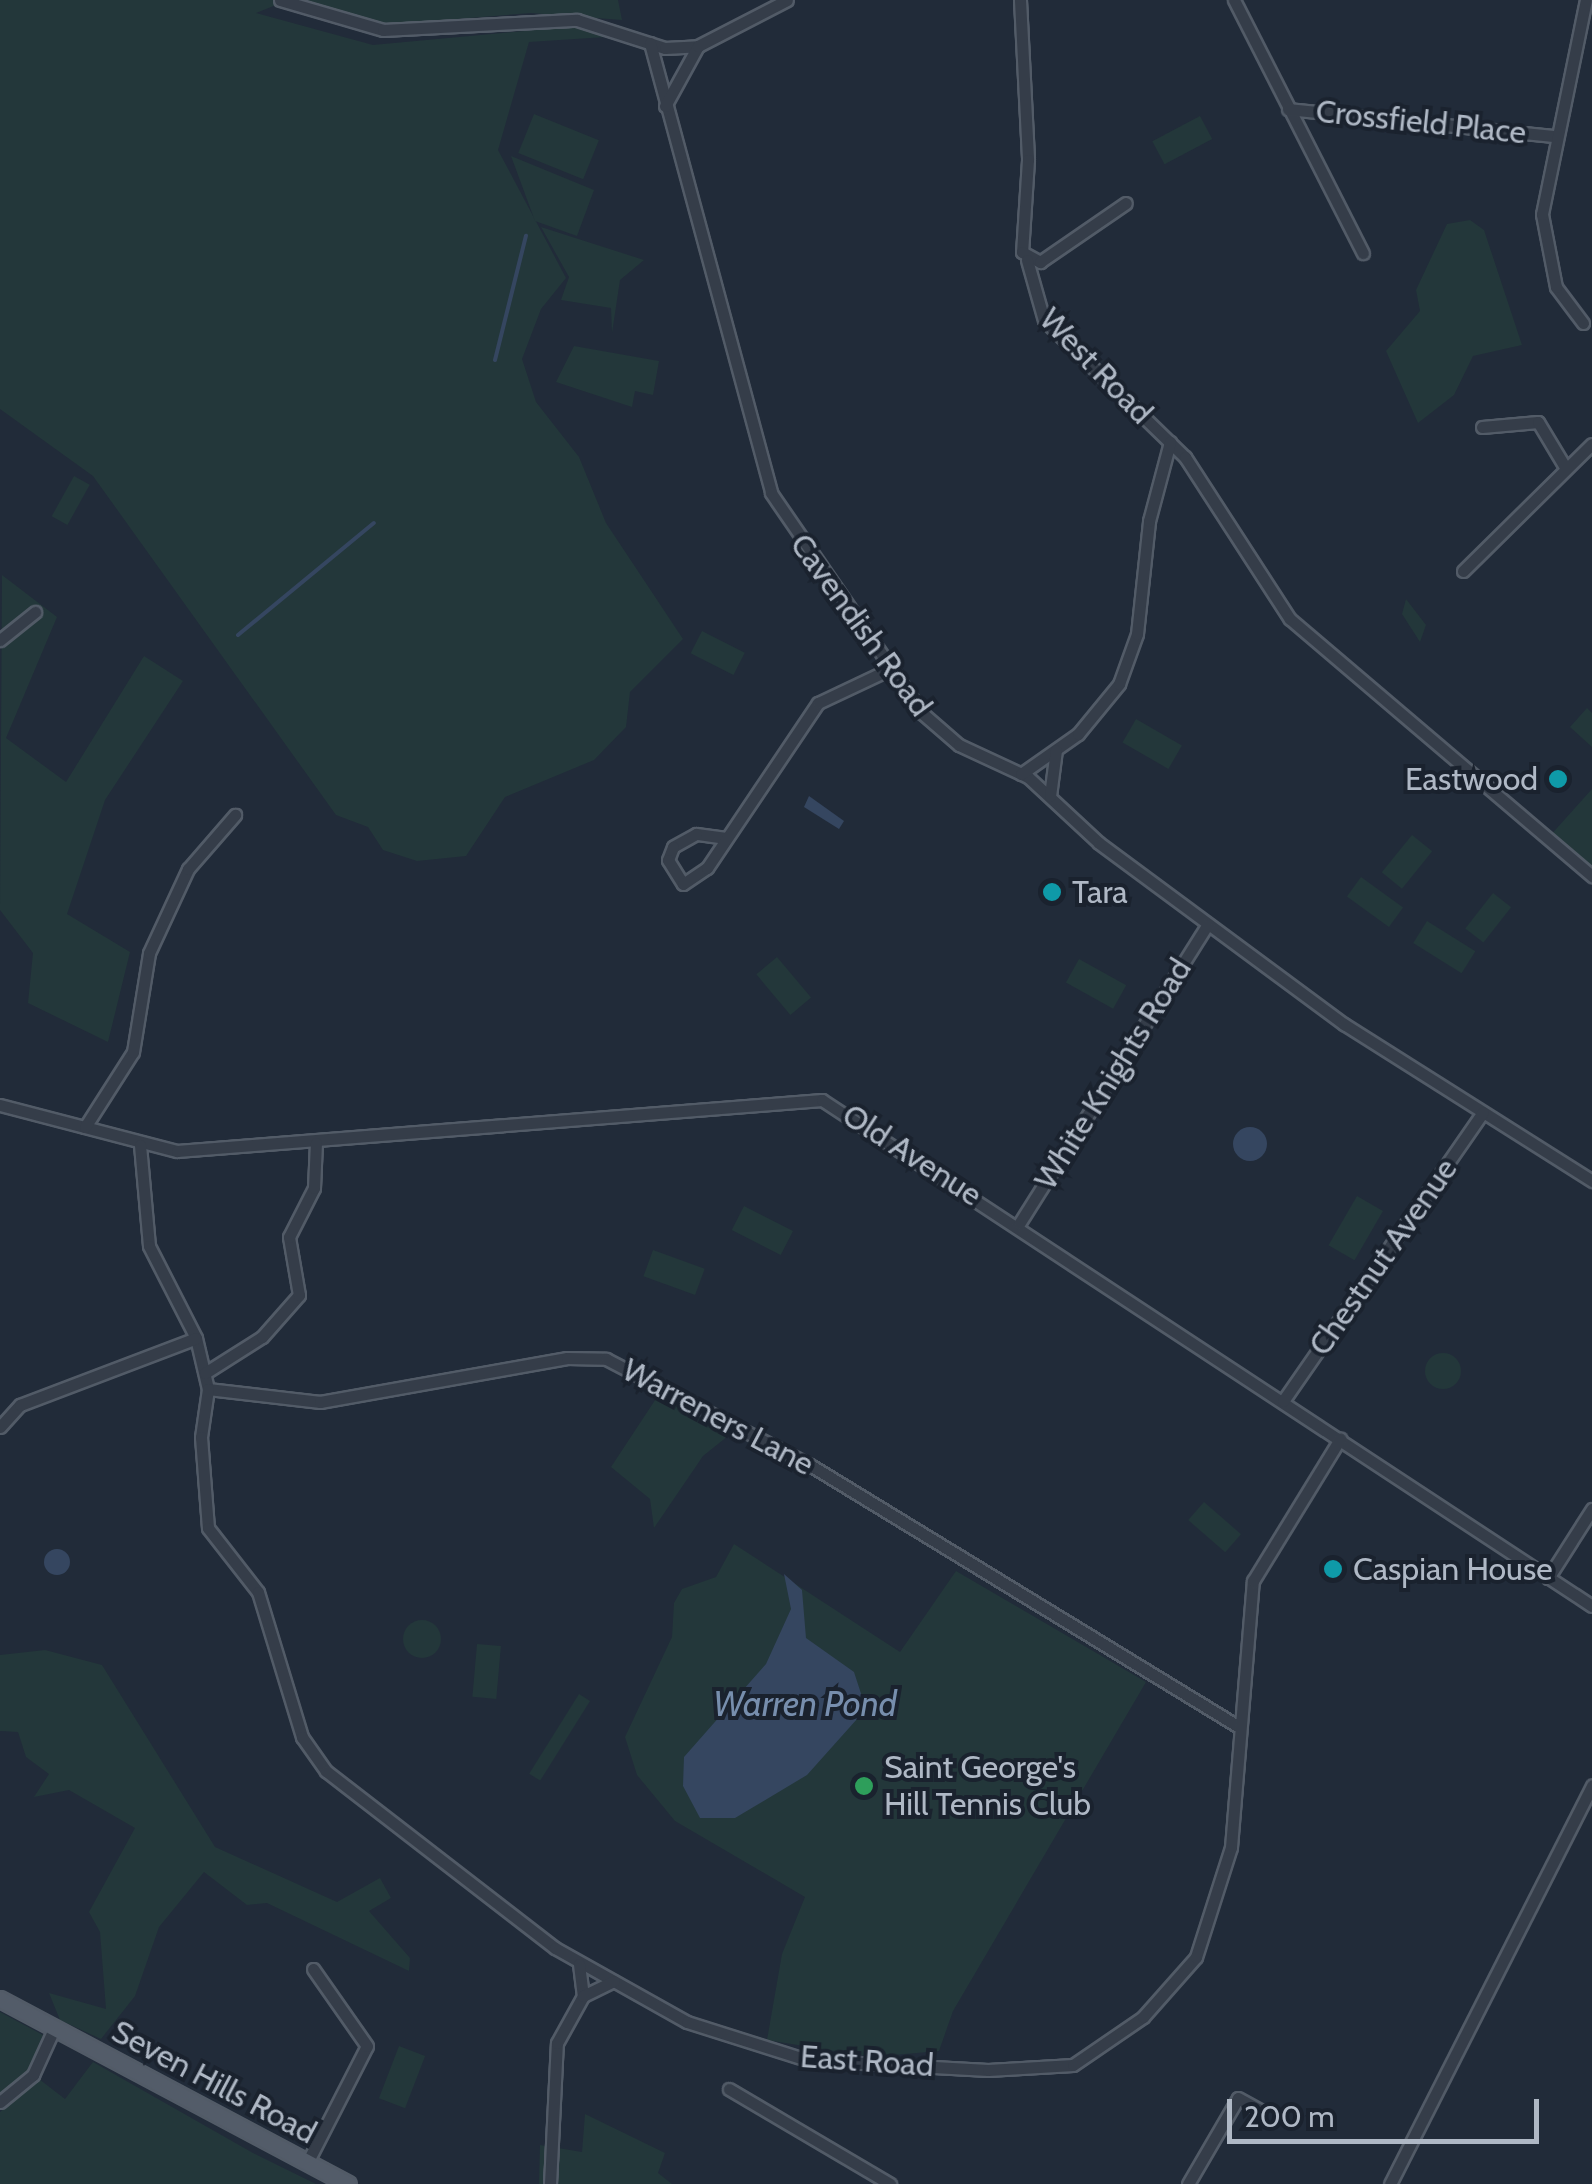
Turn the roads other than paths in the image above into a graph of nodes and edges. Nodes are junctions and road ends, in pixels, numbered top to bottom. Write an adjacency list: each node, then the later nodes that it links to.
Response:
1 (280, 0): 7 (street)
2 (787, 0): 8 (street)
3 (1020, 0): 15 (street, West Road)
4 (1234, 0): 11 (street)
5 (1586, 0): 6 (street)
6 (1580, 41): 9 (street); 12 (street)
7 (650, 44): 8 (street); 10 (street, Cavendish Road)
8 (698, 46): 10 (street)
9 (1592, 49)
10 (665, 106): 24 (street, Cavendish Road)
11 (1288, 108): 12 (street, Crossfield Place); 14 (street)
12 (1554, 136): 16 (street)
13 (1126, 203): 15 (street, West Road)
14 (1363, 253)
15 (1026, 260): 18 (street, West Road)
16 (1583, 323)
17 (1487, 420): 20 (street)
18 (1170, 442): 25 (street, West Road); 30 (street)
19 (1589, 452): 20 (street)
20 (1564, 467): 21 (street)
21 (1463, 571)
22 (35, 612): 23 (street)
23 (0, 640)
24 (890, 668): 26 (street, Cavendish Road); 29 (street)
25 (1056, 750): 26 (street, West Road); 27 (street)
26 (1021, 774): 27 (street, Cavendish Road)
27 (1050, 796): 31 (street, Cavendish Road)
28 (234, 815): 34 (street)
29 (726, 838): 29 (street)
30 (1592, 876)
31 (1207, 925): 33 (street, Cavendish Road); 38 (street, White Knights Road)
32 (0, 1105): 34 (street, Old Avenue)
33 (1483, 1112): 37 (street, Cavendish Road); 42 (street, Chestnut Avenue)
34 (85, 1127): 36 (street, Old Avenue)
35 (316, 1143): 36 (street, Old Avenue); 38 (street, Old Avenue); 40 (street)
36 (140, 1145): 39 (street)
37 (1592, 1181)
38 (1019, 1224): 42 (street, Old Avenue)
39 (196, 1338): 40 (street); 43 (street)
40 (205, 1373): 41 (street)
41 (208, 1389): 48 (street, Warreners Lane); 50 (street, East Road)
42 (1283, 1401): 44 (street, Old Avenue)
43 (0, 1427)
44 (1340, 1439): 46 (street, Old Avenue); 48 (street, East Road)
45 (1592, 1509): 46 (street)
46 (1548, 1578): 47 (street, Old Avenue)
47 (1592, 1606)
48 (1239, 1728): 52 (street, East Road)
49 (1592, 1785): 64 (street)
50 (580, 1964): 52 (street, East Road); 53 (street)
51 (313, 1968): 59 (street)
52 (614, 1982): 53 (street)
53 (583, 1996): 61 (street)
54 (0, 1999): 55 (main road, Seven Hills Road)
55 (54, 2029): 57 (street); 59 (main road, Seven Hills Road)
56 (728, 2089): 62 (street)
57 (0, 2102)
58 (1260, 2110): 63 (street)
59 (307, 2162): 60 (main road, Seven Hills Road)
60 (348, 2184)
61 (550, 2184)
62 (890, 2184)
63 (1188, 2184)
64 (1390, 2184)

